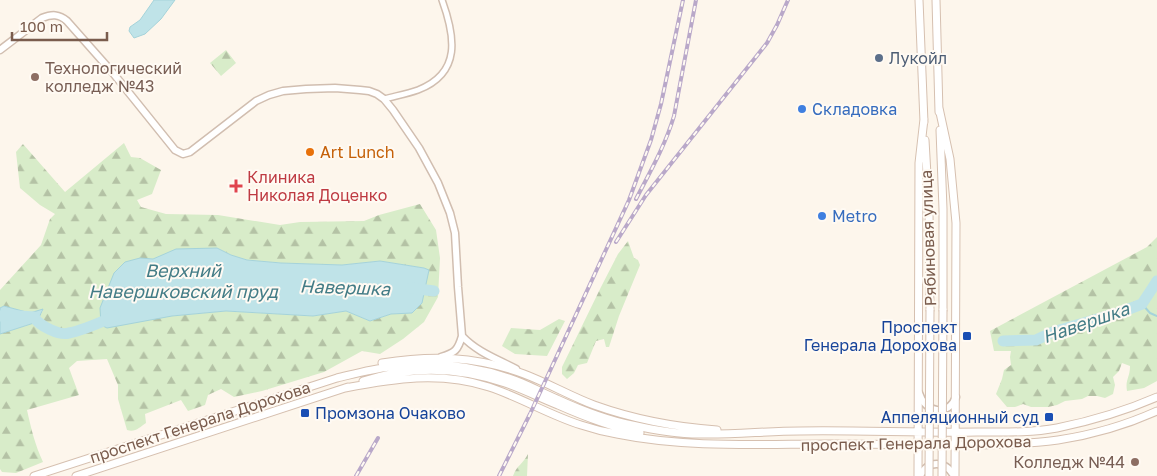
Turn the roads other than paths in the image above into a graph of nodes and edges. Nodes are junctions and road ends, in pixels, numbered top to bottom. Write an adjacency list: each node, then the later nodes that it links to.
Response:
1 (442, 0): 5 (street)
2 (918, 0): 7 (main road, Рябиновая улица)
3 (936, 0): 6 (main road, Рябиновая улица)
4 (0, 50): 5 (street)
5 (384, 99): 8 (street)
6 (939, 108): 13 (main road); 25 (main road, Рябиновая улица, bridge)
7 (924, 119): 12 (main road); 24 (main road, Рябиновая улица, bridge)
8 (462, 336): 9 (street); 11 (street)
9 (438, 358): 10 (main road, проспект Генерала Дорохова); 11 (main road, проспект Генерала Дорохова)
10 (337, 378): 16 (main road, проспект Генерала Дорохова); 21 (main road, проспект Генерала Дорохова)
11 (540, 381): 16 (main road, проспект Генерала Дорохова)
12 (920, 394): 13 (street); 17 (main road)
13 (956, 395): 18 (main road)
14 (1157, 397): 18 (main road, проспект Генерала Дорохова)
15 (1157, 411): 20 (main road, проспект Генерала Дорохова)
16 (774, 432): 17 (main road, проспект Генерала Дорохова)
17 (919, 432): 18 (main road, проспект Генерала Дорохова); 19 (main road)
18 (956, 432): 20 (main road)
19 (919, 444): 20 (main road, проспект Генерала Дорохова); 22 (main road, проспект Генерала Дорохова); 23 (main road)
20 (956, 445): 26 (main road)
21 (34, 476)
22 (76, 476)
23 (919, 476): 26 (street)
24 (928, 476)
25 (942, 476)
26 (955, 476)

